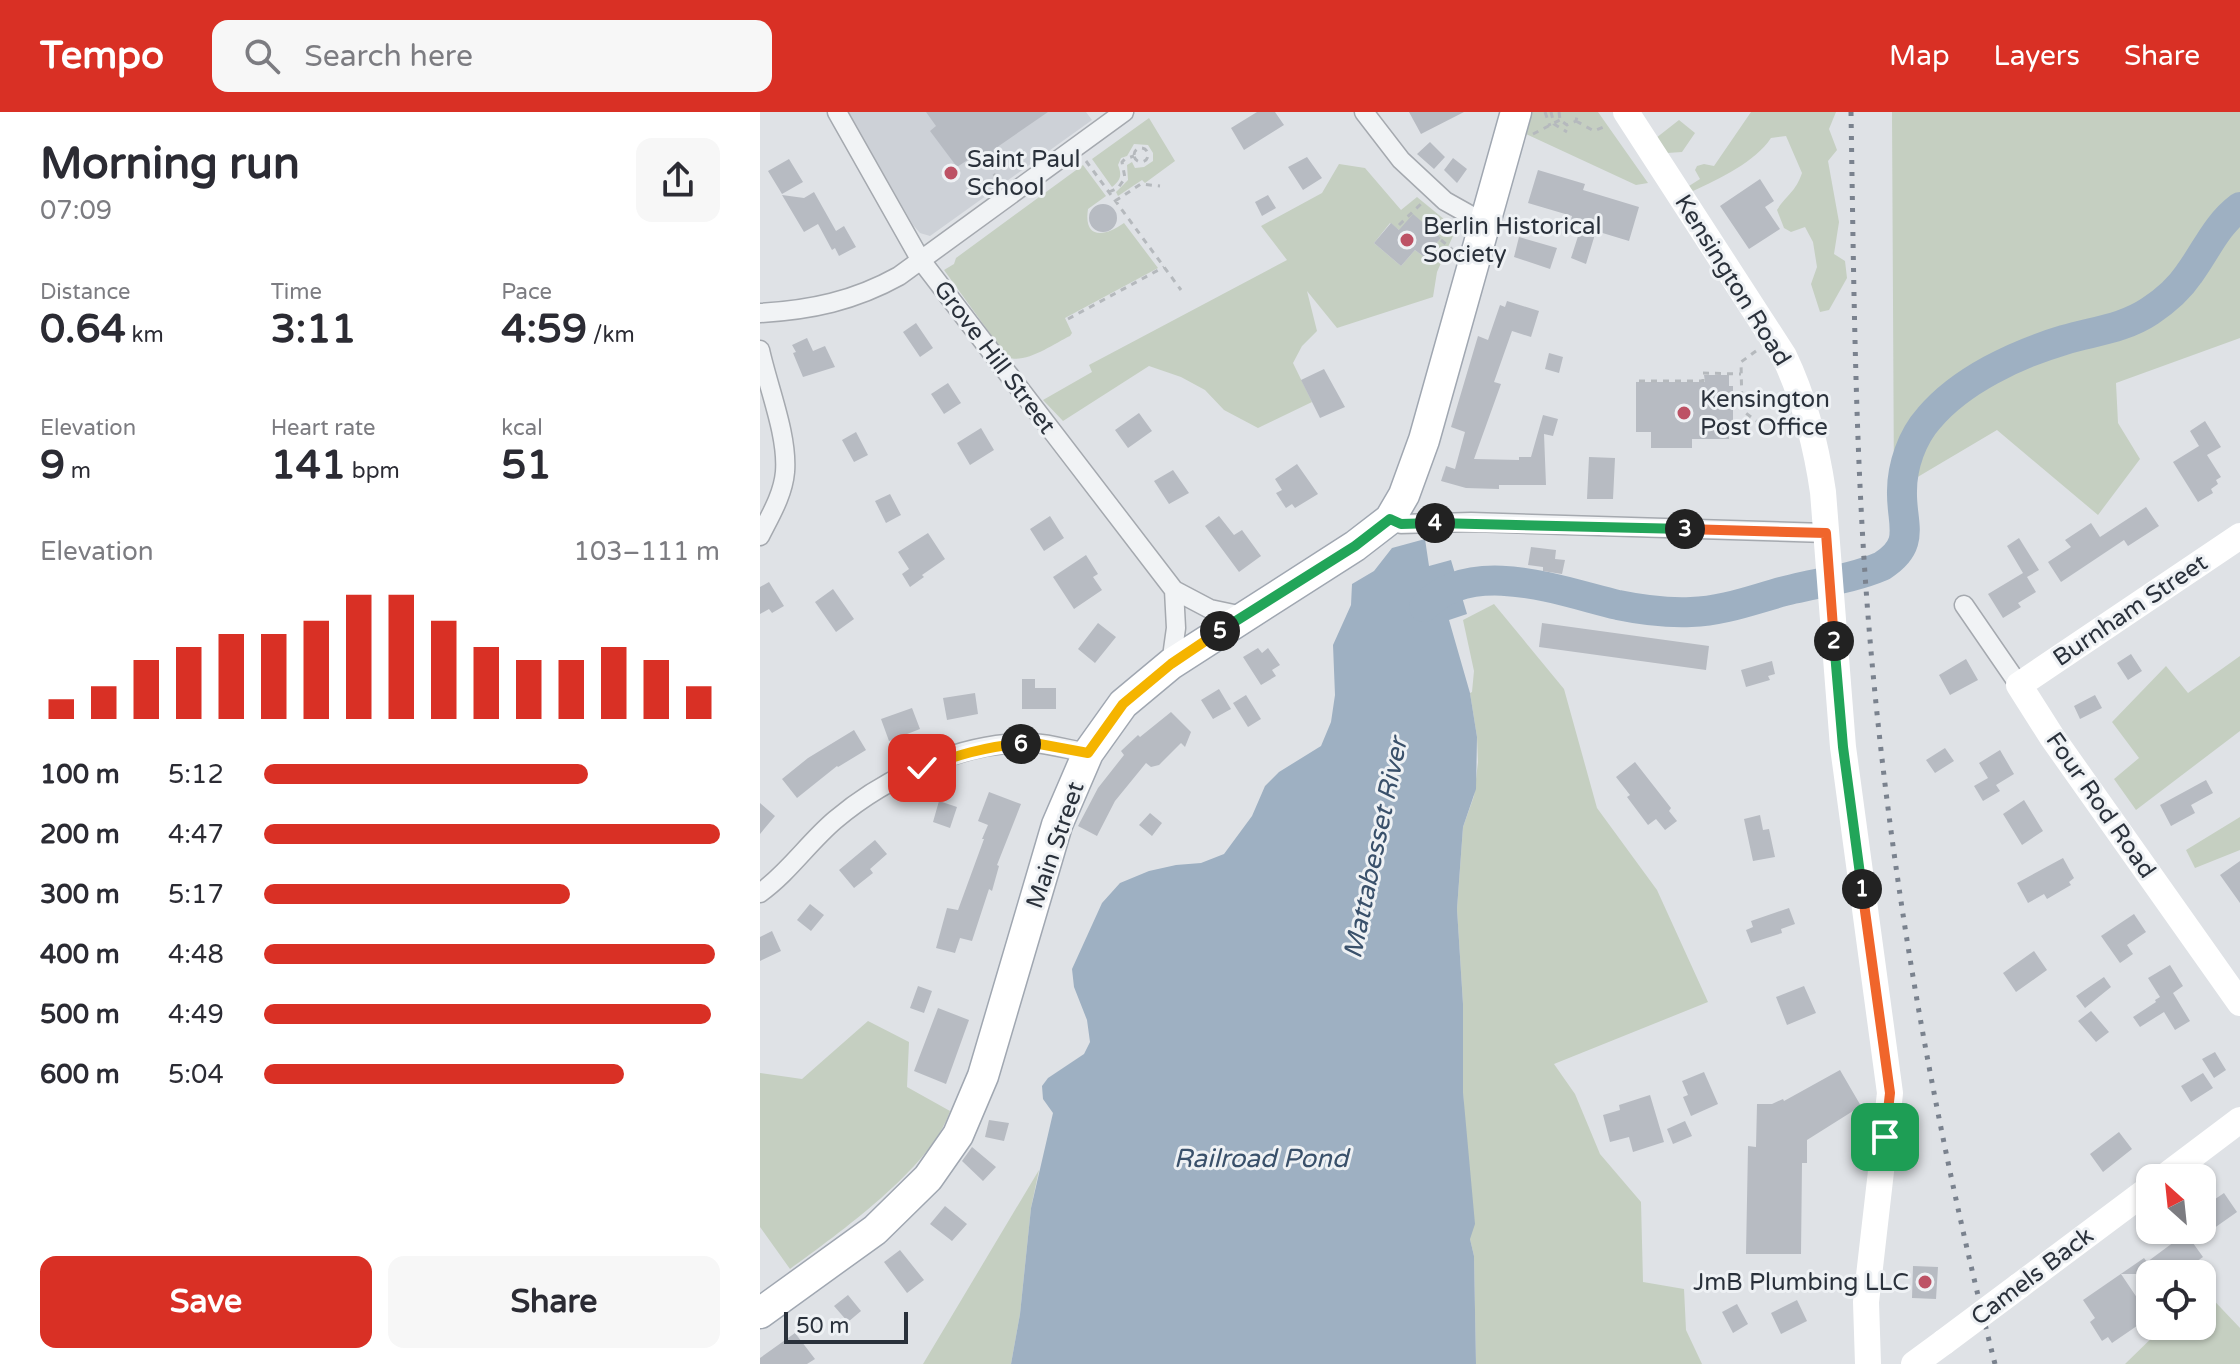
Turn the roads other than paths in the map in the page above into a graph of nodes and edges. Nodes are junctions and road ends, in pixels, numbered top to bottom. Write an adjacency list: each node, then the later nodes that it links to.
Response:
1 (837, 112): 7 (street, Grove Hill Street)
2 (1124, 112): 7 (street)
3 (1364, 112): 6 (street)
4 (1618, 118): 11 (street, Kensington Road)
5 (1521, 122): 6 (main road, Main Street)
6 (1486, 224): 10 (main road, Main Street)
7 (920, 259): 8 (street); 14 (street, Grove Hill Street)
8 (760, 313)
9 (760, 350): 12 (street)
10 (1390, 519): 11 (street); 16 (main road, Main Street)
11 (1826, 533): 26 (street, Kensington Road)
12 (760, 536)
13 (2240, 536): 18 (street, Burnham Street)
14 (1174, 590): 16 (street, Grove Hill Street); 17 (street)
15 (1964, 605): 18 (street, Four Rod Road)
16 (1243, 616): 17 (main road, Main Street)
17 (1171, 664): 19 (main road, Main Street)
18 (2019, 685): 21 (street, Four Rod Road)
19 (1088, 753): 20 (street); 25 (main road, Main Street)
20 (760, 893)
21 (2240, 1003)
22 (2240, 1120): 23 (street)
23 (2182, 1164)
24 (2136, 1198): 27 (street, Camels Back, bridge)
25 (760, 1313)
26 (1868, 1364)
27 (1914, 1364)

